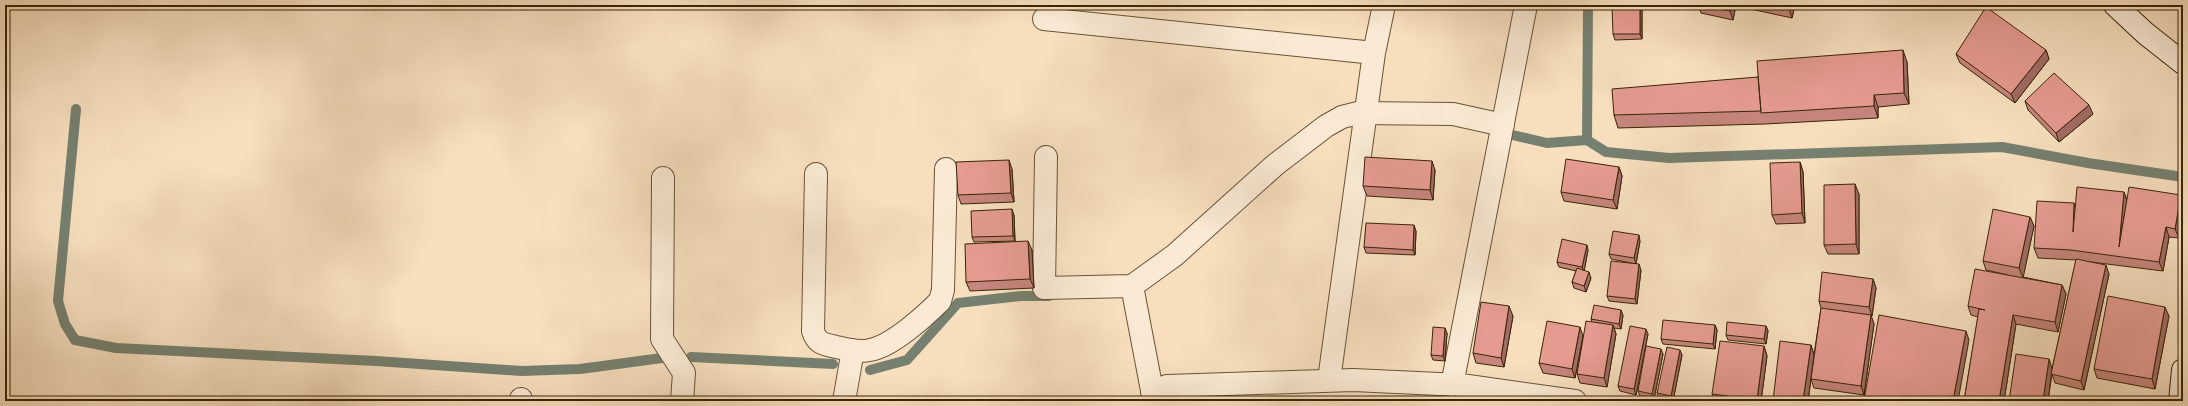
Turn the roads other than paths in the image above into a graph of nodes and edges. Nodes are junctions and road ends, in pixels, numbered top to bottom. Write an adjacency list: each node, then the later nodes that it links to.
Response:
1 (1384, 5): 5 (street)
2 (1526, 5): 8 (street)
3 (2115, 5): 6 (street)
4 (1044, 19): 5 (street)
5 (1374, 53): 7 (street)
6 (2183, 63)
7 (1366, 119): 8 (street); 13 (street); 16 (street)
8 (1502, 131): 17 (street)
9 (1046, 158): 13 (street)
10 (946, 169): 14 (street)
11 (816, 174): 14 (street)
12 (663, 178): 19 (street)
13 (1133, 291): 18 (street)
14 (853, 350): 20 (street)
15 (2183, 370): 22 (street)
16 (1329, 380): 17 (street); 18 (street)
17 (1457, 390): 21 (street)
18 (1153, 396)
19 (682, 401)
20 (844, 401)
21 (1575, 401)
22 (2180, 401)

